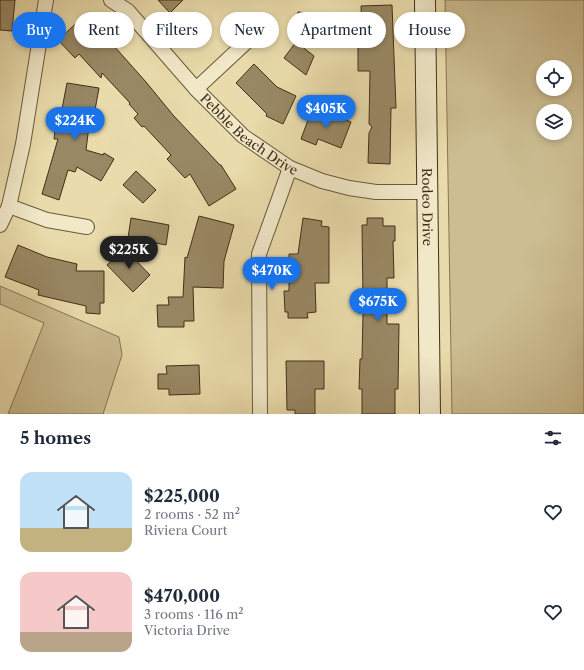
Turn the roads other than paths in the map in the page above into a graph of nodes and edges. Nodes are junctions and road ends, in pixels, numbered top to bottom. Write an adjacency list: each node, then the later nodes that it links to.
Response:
1 (46, 0): 8 (street)
2 (111, 0): 5 (street, Pebble Beach Drive)
3 (425, 0): 7 (street, Rodeo Drive)
4 (240, 48): 5 (street)
5 (196, 88): 6 (street, Pebble Beach Drive)
6 (290, 168): 7 (street, Pebble Beach Drive); 11 (street)
7 (427, 192): 12 (street, Rodeo Drive)
8 (9, 206): 9 (street); 10 (street)
9 (0, 225)
10 (87, 227)
11 (260, 414)
12 (430, 414)

